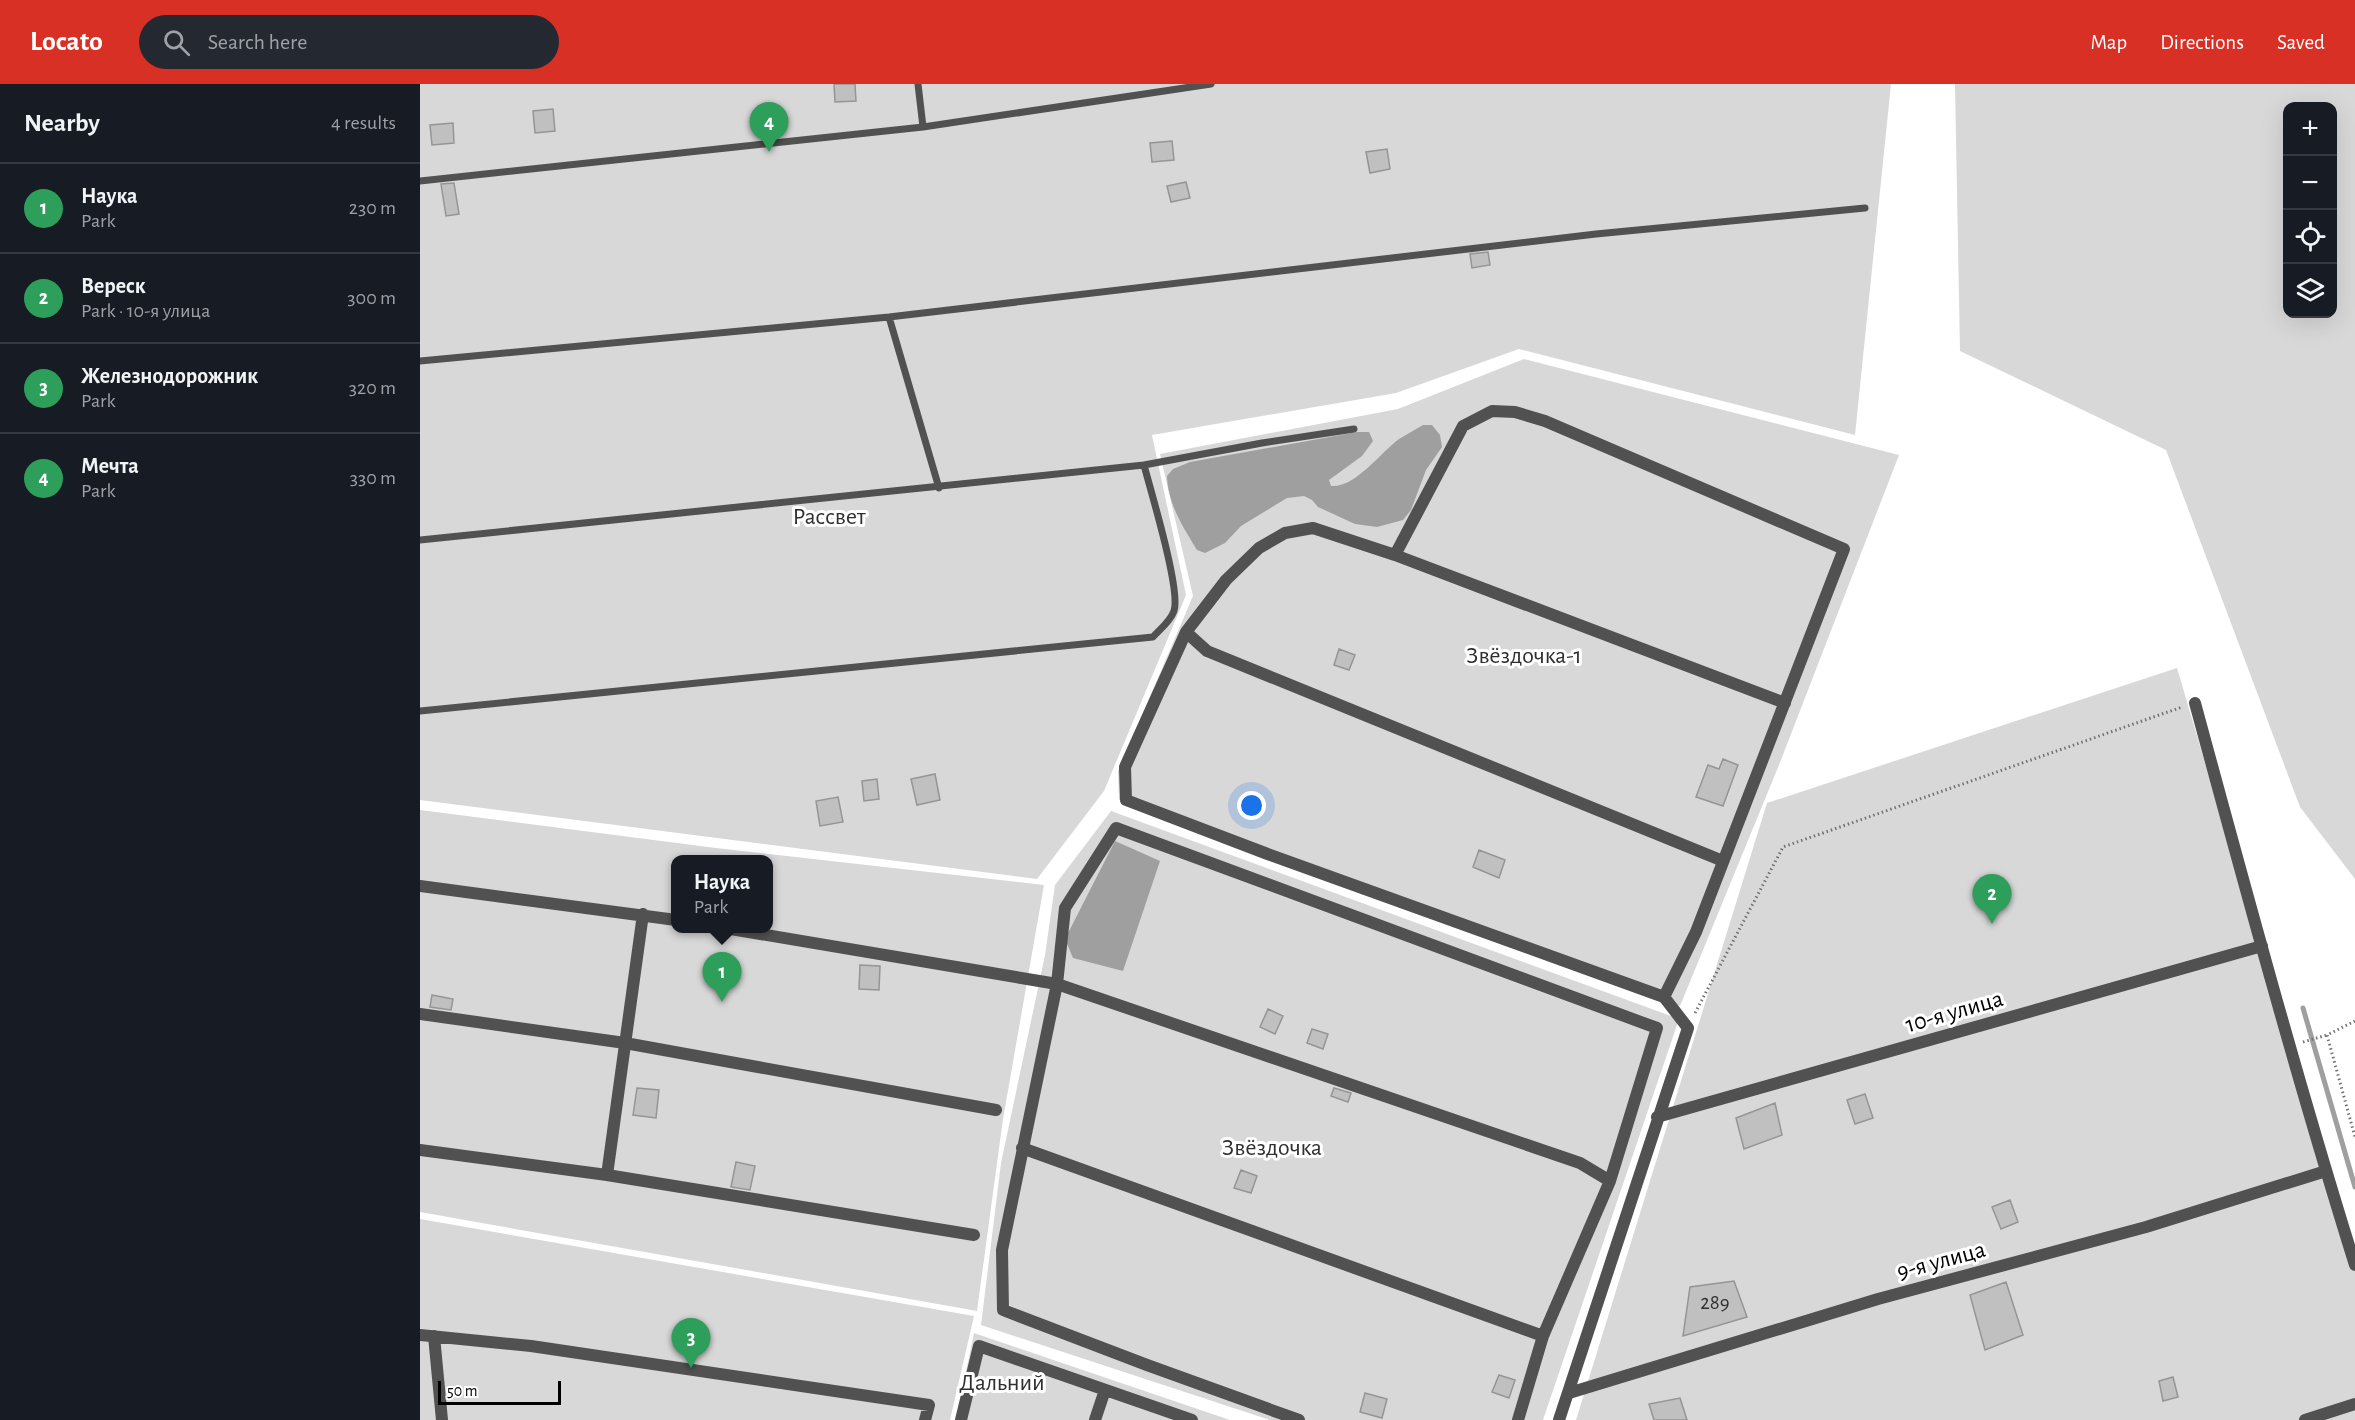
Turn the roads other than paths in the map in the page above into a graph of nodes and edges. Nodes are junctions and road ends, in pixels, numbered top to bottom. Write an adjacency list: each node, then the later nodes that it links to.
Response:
1 (918, 84): 3 (lane)
2 (1210, 84): 3 (lane)
3 (923, 127): 4 (lane)
4 (420, 181)
5 (1865, 208): 6 (lane)
6 (889, 317): 7 (lane); 10 (lane)
7 (420, 361)
8 (1354, 429): 9 (lane)
9 (1144, 465): 10 (lane); 16 (lane)
10 (939, 488): 11 (lane)
11 (420, 540)
12 (1395, 555): 13 (street); 14 (street); 14 (street)
13 (1186, 632): 17 (street); 24 (street)
14 (1785, 703): 17 (street)
15 (2195, 703): 22 (street)
16 (420, 711)
17 (1723, 861): 24 (street)
18 (420, 885): 19 (street)
19 (643, 915): 20 (street); 26 (street)
20 (671, 919)
21 (755, 933): 23 (street)
22 (2262, 946): 28 (street, 10-я улица); 31 (street)
23 (1057, 984): 29 (street); 33 (street); 33 (street)
24 (1664, 997): 28 (street)
25 (420, 1014): 26 (street)
26 (625, 1043): 27 (street); 32 (street)
27 (996, 1110)
28 (1657, 1117): 40 (street)
29 (1022, 1148): 38 (street); 47 (street)
30 (420, 1149): 32 (street)
31 (2325, 1171): 35 (street); 40 (street, 9-я улица)
32 (607, 1175): 34 (street)
33 (1610, 1181): 38 (street)
34 (974, 1235)
35 (2355, 1265)
36 (420, 1335): 37 (street)
37 (434, 1336): 42 (street); 43 (street)
38 (1543, 1336): 48 (street)
39 (1105, 1390): 44 (street); 45 (street); 46 (street)
40 (1569, 1394): 49 (street)
41 (2355, 1404): 50 (street)
42 (442, 1420)
43 (925, 1420)
44 (961, 1420)
45 (1095, 1420)
46 (1192, 1420)
47 (1299, 1420)
48 (1518, 1420)
49 (1559, 1420)
50 (2305, 1420)

